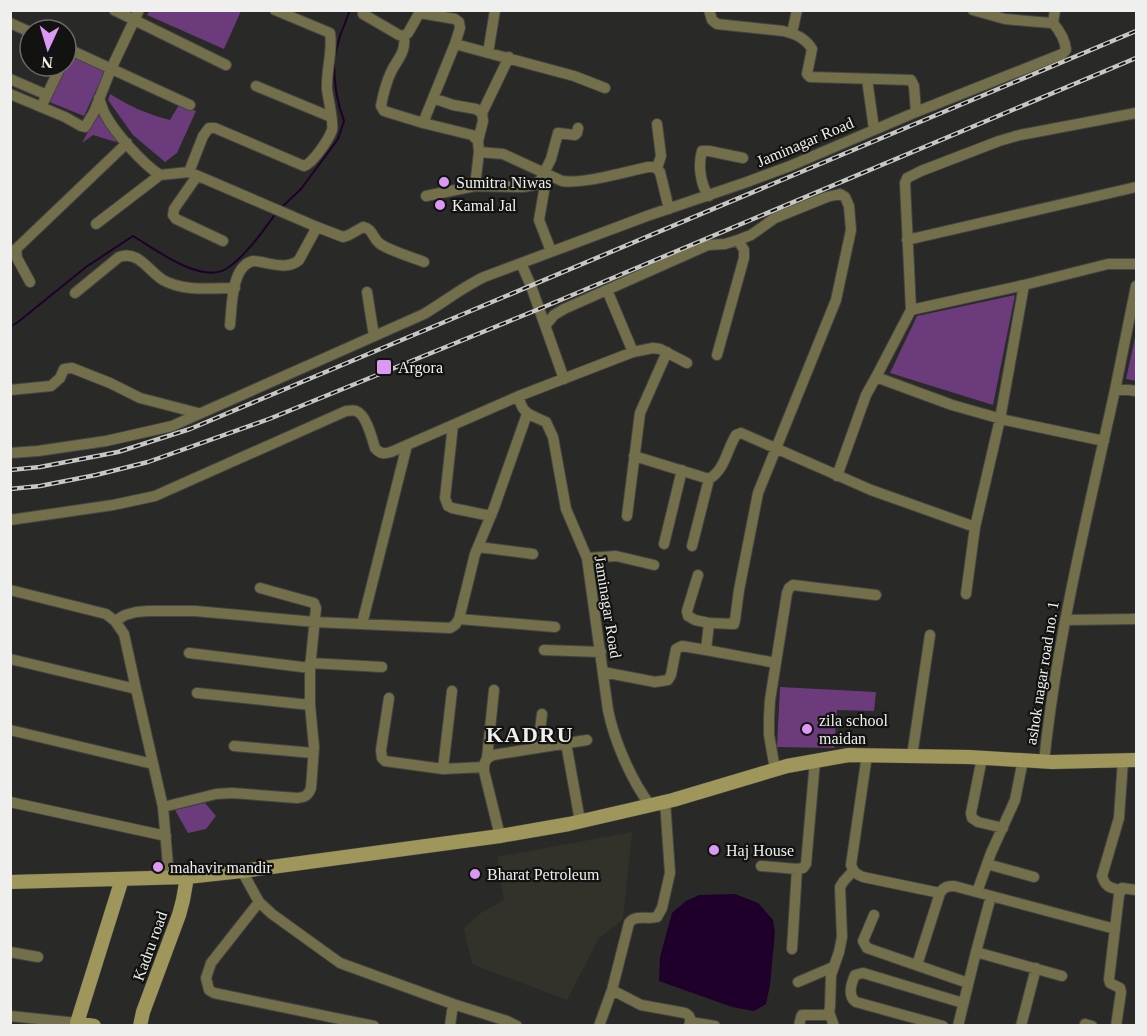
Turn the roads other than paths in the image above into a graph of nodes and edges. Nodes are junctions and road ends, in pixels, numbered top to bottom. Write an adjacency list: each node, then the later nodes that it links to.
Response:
1 (114, 10): 10 (street)
2 (275, 10): 34 (street)
3 (495, 10): 15 (street)
4 (709, 10): 12 (street)
5 (797, 10): 12 (street)
6 (973, 10): 11 (street)
7 (1055, 10): 11 (street)
8 (420, 12): 13 (street); 14 (street)
9 (363, 14): 13 (street)
10 (137, 15): 18 (street); 19 (street)
11 (1053, 23): 31 (street, Jaminagar Road)
12 (792, 33): 22 (street)
13 (404, 36): 35 (street)
14 (455, 44): 15 (street); 27 (street)
15 (488, 52): 17 (street)
16 (78, 56): 19 (street)
17 (509, 57): 24 (street); 32 (street)
18 (226, 65)
19 (111, 69): 28 (street); 29 (street)
20 (55, 78): 26 (street)
21 (10, 79): 26 (street)
22 (867, 79): 31 (street); 38 (street)
23 (256, 86): 34 (street)
24 (604, 88)
25 (10, 94): 30 (street)
26 (47, 95): 30 (street)
27 (433, 98): 32 (street); 35 (street)
28 (99, 99): 30 (street); 39 (street)
29 (190, 105)
30 (41, 107)
31 (916, 112): 38 (street, Jaminagar Road)
32 (482, 113): 40 (street)
33 (1137, 113): 54 (street)
34 (331, 117): 43 (street)
35 (423, 123): 40 (street)
36 (657, 124): 42 (street)
37 (578, 128): 44 (street)
38 (874, 129): 49 (street, Jaminagar Road)
39 (127, 143): 45 (street); 57 (street)
40 (479, 146): 44 (street); 46 (street)
41 (742, 158): 49 (street)
42 (657, 168): 44 (street); 50 (street)
43 (193, 174): 45 (street); 52 (street); 55 (street)
44 (546, 174): 46 (street); 56 (street)
45 (160, 176): 51 (street)
46 (475, 186): 48 (street)
47 (1137, 187): 54 (street)
48 (426, 196)
49 (710, 196): 50 (street, Jaminagar Road)
50 (669, 209): 56 (street, Jaminagar Road)
51 (96, 224)
52 (317, 227): 58 (street); 64 (street)
53 (738, 240): 65 (street); 74 (street); 88 (street)
54 (907, 240): 68 (street)
55 (223, 241)
56 (551, 251): 59 (street, Jaminagar Road)
57 (14, 259): 61 (street)
58 (424, 262)
59 (521, 263): 70 (street); 71 (street, Jaminagar Road)
60 (1137, 264): 62 (street)
61 (30, 282)
62 (1024, 285): 68 (street); 84 (street)
63 (1137, 286): 79 (street, ashok nagar road no. 1)
64 (235, 288): 67 (street); 69 (street)
65 (607, 290): 70 (street); 72 (street)
66 (367, 292): 71 (street)
67 (75, 293)
68 (911, 309): 76 (street)
69 (230, 325)
70 (545, 326): 77 (street)
71 (374, 336): 82 (street, Jaminagar Road)
72 (633, 352): 73 (street); 77 (street)
73 (667, 352): 75 (street); 90 (street)
74 (717, 355)
75 (687, 363)
76 (876, 376): 84 (street); 92 (street)
77 (562, 380): 81 (street)
78 (10, 390): 82 (street)
79 (1115, 390): 80 (street); 86 (street, ashok nagar road no. 1)
80 (1137, 391)
81 (519, 396): 83 (street); 85 (street)
82 (198, 413): 89 (street, Jaminagar Road)
83 (527, 414): 94 (street); 102 (street, Jaminagar Road)
84 (1000, 419): 86 (street); 97 (street)
85 (453, 425): 87 (street); 94 (street)
86 (1104, 441): 111 (street, ashok nagar road no. 1)
87 (407, 445): 96 (street); 115 (street)
88 (777, 450): 92 (street); 93 (street); 114 (street)
89 (10, 453)
90 (634, 456): 91 (street); 95 (street)
91 (682, 470): 93 (street); 98 (street)
92 (837, 476): 97 (street)
93 (709, 478): 99 (street)
94 (491, 516): 100 (street)
95 (627, 516)
96 (10, 520)
97 (975, 526): 107 (street)
98 (664, 544)
99 (692, 546)
100 (478, 547): 101 (street); 109 (street)
101 (533, 554)
102 (588, 558): 103 (street); 120 (street, Jaminagar Road)
103 (654, 565)
104 (698, 575): 114 (street)
105 (260, 588): 113 (street)
106 (10, 590): 112 (street)
107 (966, 594)
108 (876, 595): 123 (street)
109 (459, 619): 115 (street); 116 (street)
110 (1137, 619): 111 (street)
111 (1065, 620): 146 (street, ashok nagar road no. 1)
112 (116, 621): 113 (street); 127 (street)
113 (315, 622): 115 (street); 124 (street)
114 (709, 623): 119 (street)
115 (362, 624)
116 (555, 627)
117 (930, 635): 141 (street)
118 (544, 650): 120 (street)
119 (706, 650): 123 (street); 126 (street)
120 (601, 652): 126 (street, Jaminagar Road)
121 (189, 653): 124 (street)
122 (10, 658): 127 (street)
123 (776, 663): 150 (street)
124 (310, 666): 125 (street); 132 (street)
125 (382, 667)
126 (603, 672): 153 (street, Jaminagar Road)
127 (136, 689): 148 (street)
128 (494, 690): 147 (street)
129 (452, 691): 149 (street)
130 (197, 693): 132 (street)
131 (389, 698): 149 (street)
132 (310, 705): 139 (street)
133 (542, 714): 138 (street)
134 (10, 730): 148 (street)
135 (587, 740): 136 (street)
136 (566, 743): 138 (street); 155 (street)
137 (234, 746): 139 (street)
138 (538, 748): 147 (street)
139 (314, 753): 154 (street)
140 (867, 755): 141 (street); 145 (street); 163 (street)
141 (912, 756): 142 (street)
142 (982, 758): 143 (street); 156 (street)
143 (1023, 760): 146 (street); 156 (street)
144 (1130, 760): 146 (street); 169 (street)
145 (815, 761): 150 (street); 161 (street)
146 (1044, 762)
147 (486, 763): 149 (street); 158 (street)
148 (153, 764): 154 (street)
149 (443, 769)
150 (775, 769): 151 (street)
151 (666, 801): 153 (street); 187 (street)
152 (10, 802): 157 (street)
153 (650, 805): 155 (street)
154 (164, 807): 157 (street)
155 (580, 821): 158 (street)
156 (1003, 828): 159 (street)
157 (166, 836): 164 (street)
158 (500, 836): 162 (street)
159 (987, 864): 166 (street); 171 (street)
160 (761, 866): 161 (street)
161 (797, 869): 177 (street)
162 (242, 871): 165 (street); 174 (street)
163 (853, 871): 172 (street); 182 (street)
164 (169, 877): 165 (street); 167 (street)
165 (187, 877): 195 (street, Kadru road)
166 (1034, 877)
167 (122, 879): 168 (street); 192 (street)
168 (10, 882)
169 (1120, 890): 170 (street); 176 (street)
170 (1137, 890)
171 (977, 892): 172 (street); 173 (street)
172 (940, 893): 181 (street)
173 (991, 896): 176 (street); 179 (street)
174 (259, 902): 189 (street); 196 (street)
175 (874, 915): 181 (street)
176 (1115, 929): 206 (street)
177 (792, 949)
178 (10, 952): 180 (street)
179 (976, 952): 183 (street); 186 (street)
180 (38, 957)
181 (917, 965): 186 (street)
182 (833, 967): 185 (street); 190 (street)
183 (1036, 968): 184 (street); 205 (street)
184 (1062, 976)
185 (798, 982)
186 (968, 983): 188 (street)
187 (612, 990): 193 (street); 199 (street)
188 (963, 1003): 203 (street); 204 (street)
189 (453, 1004): 197 (street); 198 (street)
190 (829, 1012): 201 (street); 202 (street)
191 (10, 1016): 192 (street)
192 (76, 1024): 194 (street)
193 (690, 1024): 200 (street)
194 (93, 1026)
195 (140, 1026)
196 (374, 1026)
197 (450, 1026)
198 (517, 1026)
199 (599, 1026)
200 (715, 1026)
201 (799, 1026)
202 (834, 1026)
203 (943, 1026)
204 (958, 1026)
205 (1021, 1026)
206 (1116, 1026)

